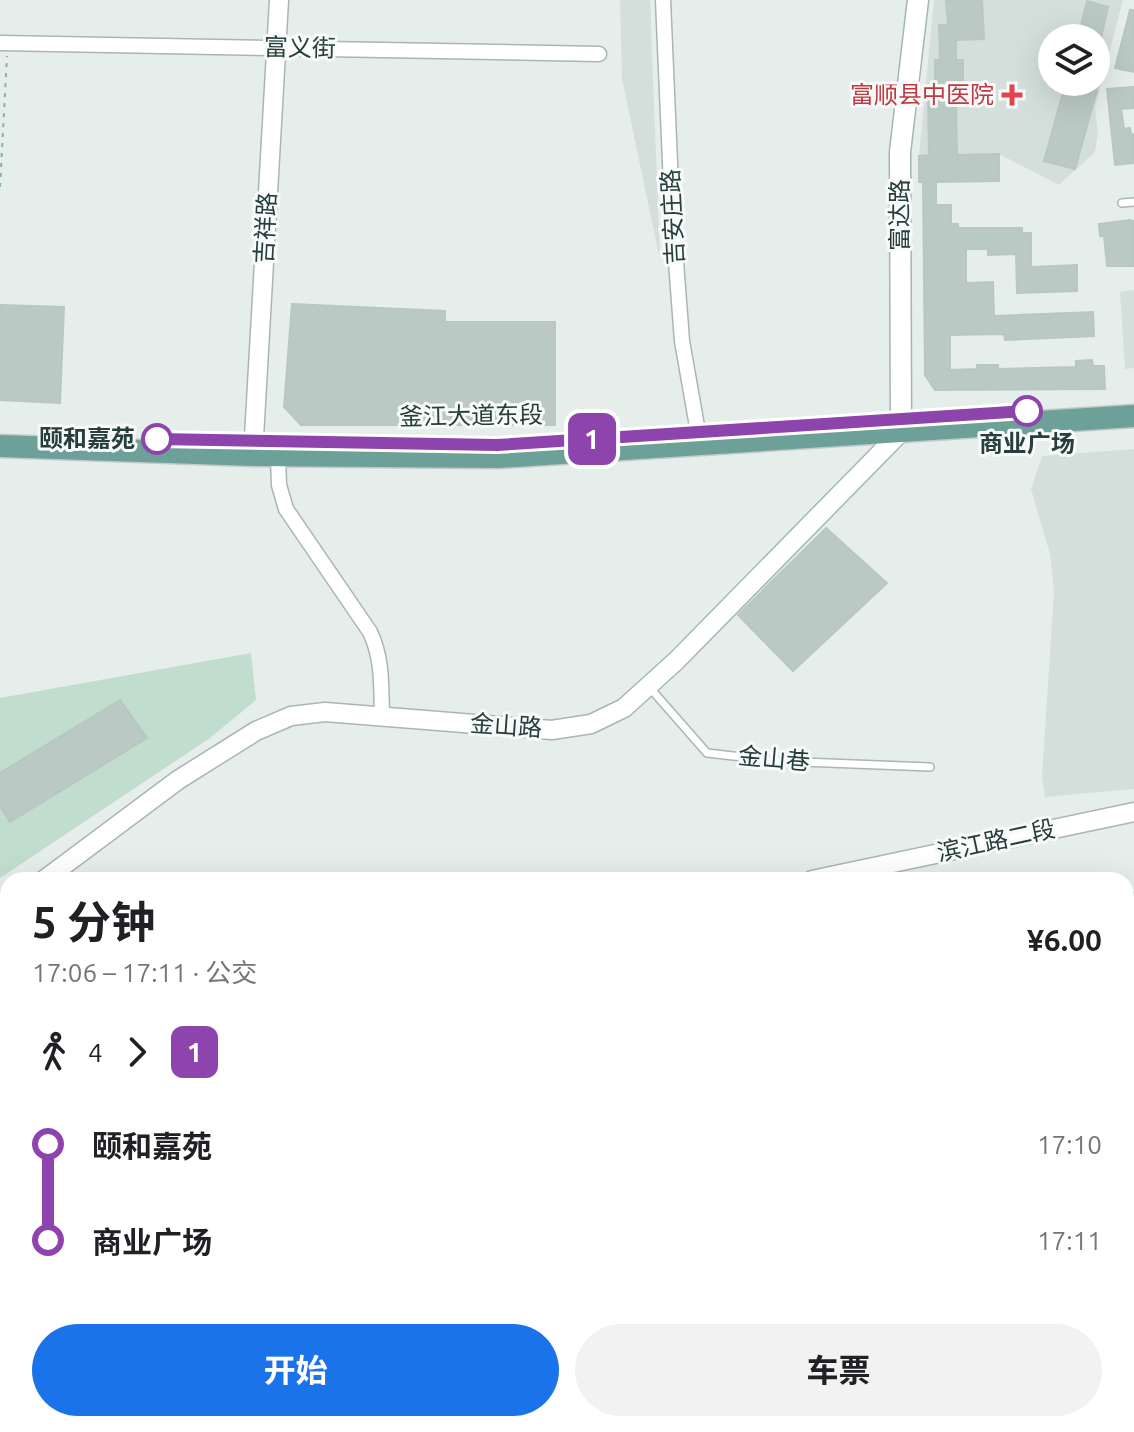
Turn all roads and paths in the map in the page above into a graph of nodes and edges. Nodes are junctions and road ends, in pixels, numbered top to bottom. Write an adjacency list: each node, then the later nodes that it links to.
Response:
1 (279, 0): 5 (street, 吉祥路)
2 (663, 0): 13 (street, 吉安庄路)
3 (918, 0): 12 (main road, 富达路)
4 (4, 43): 5 (street, 富义街); 7 (path)
5 (277, 48): 6 (street, 富义街); 16 (street, 吉祥路)
6 (599, 54)
7 (0, 187)
8 (1134, 202): 9 (lane)
9 (1122, 203)
10 (1134, 406): 12 (main road, 釜江大道东段)
11 (1134, 416): 12 (main road, 釜江大道东段)
12 (901, 425): 13 (main road, 釜江大道东段); 17 (main road, 釜江大道东段); 18 (street, 金山路)
13 (698, 432): 16 (main road, 釜江大道东段)
14 (0, 433): 16 (main road, 釜江大道东段)
15 (0, 446): 16 (main road, 釜江大道东段)
16 (253, 449): 17 (main road, 釜江大道东段)
17 (278, 456): 19 (street)
18 (648, 686): 19 (street, 金山路); 20 (lane, 金山巷)
19 (382, 716): 22 (street, 金山路)
20 (930, 767)
21 (1134, 812): 23 (street, 滨江路二段)
22 (55, 872)
23 (850, 872)

